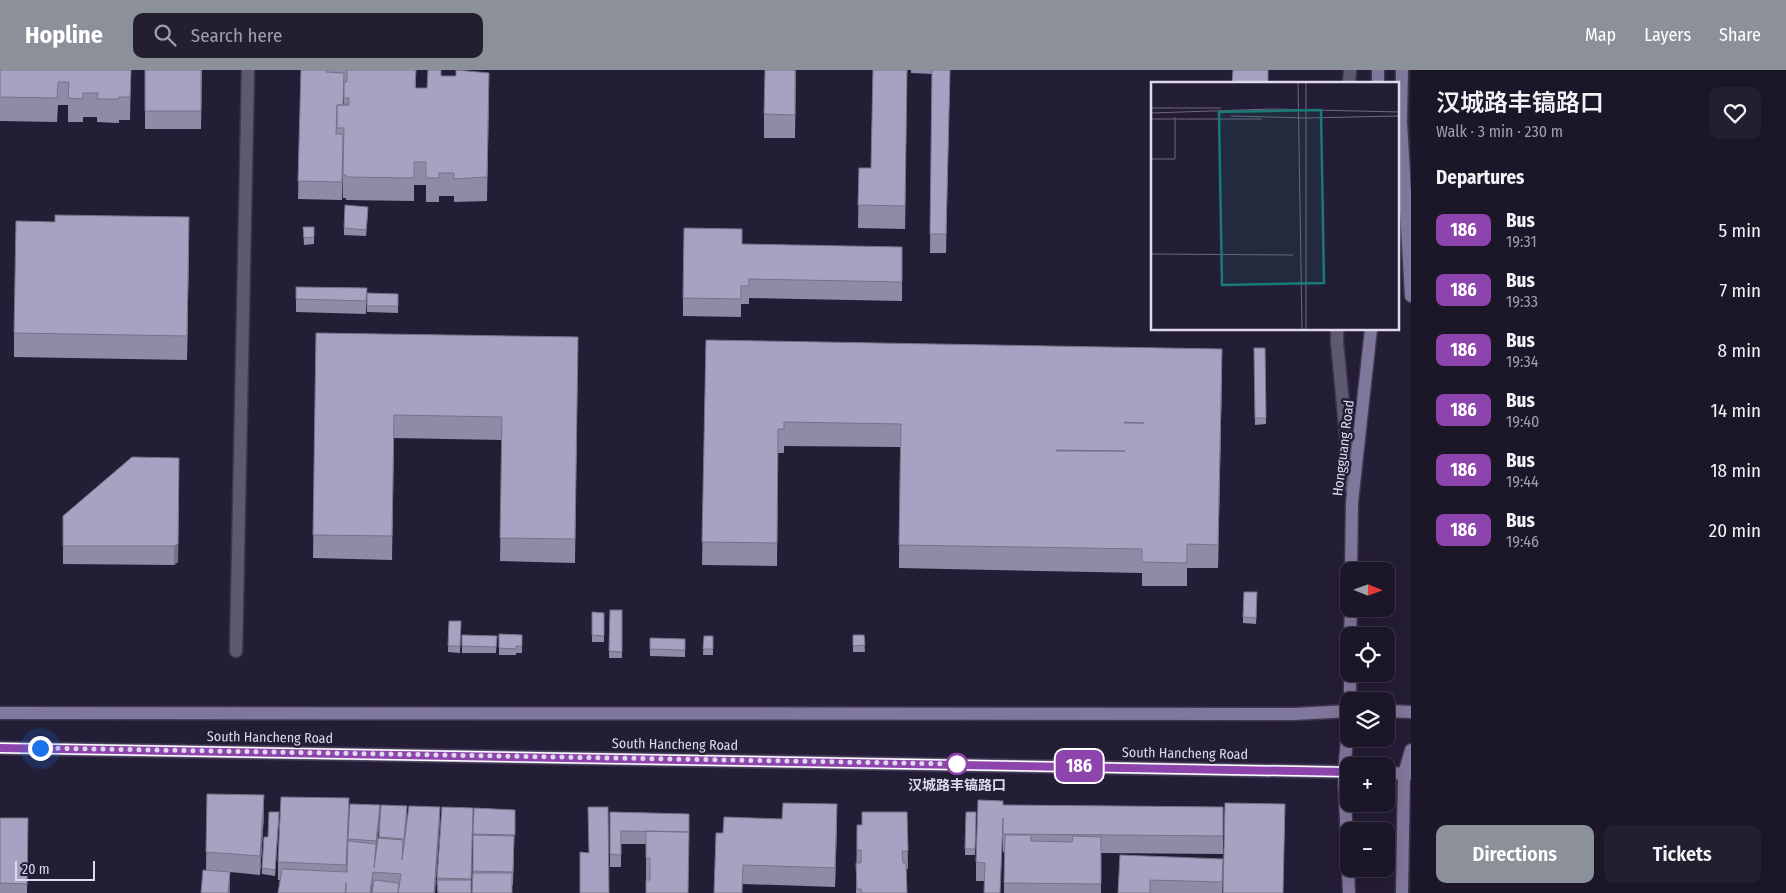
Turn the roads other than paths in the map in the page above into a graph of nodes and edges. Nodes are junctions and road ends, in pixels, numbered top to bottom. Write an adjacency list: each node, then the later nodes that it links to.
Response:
1 (248, 70): 8 (street)
2 (1402, 70): 3 (main road)
3 (1411, 296)
4 (1337, 330): 6 (street)
5 (1371, 330): 6 (main road, Hongguang Road)
6 (1352, 502): 7 (main road, Hongguang Road)
7 (1351, 562)
8 (236, 651)
9 (1340, 711): 12 (main road, South Hancheng Road)
10 (1395, 711): 11 (main road)
11 (1411, 712)
12 (0, 713)
13 (0, 748): 15 (main road, South Hancheng Road)
14 (1411, 750): 16 (main road)
15 (1340, 772)
16 (1407, 774): 19 (main road)
17 (1347, 812): 18 (main road)
18 (1349, 893)
19 (1402, 893)

